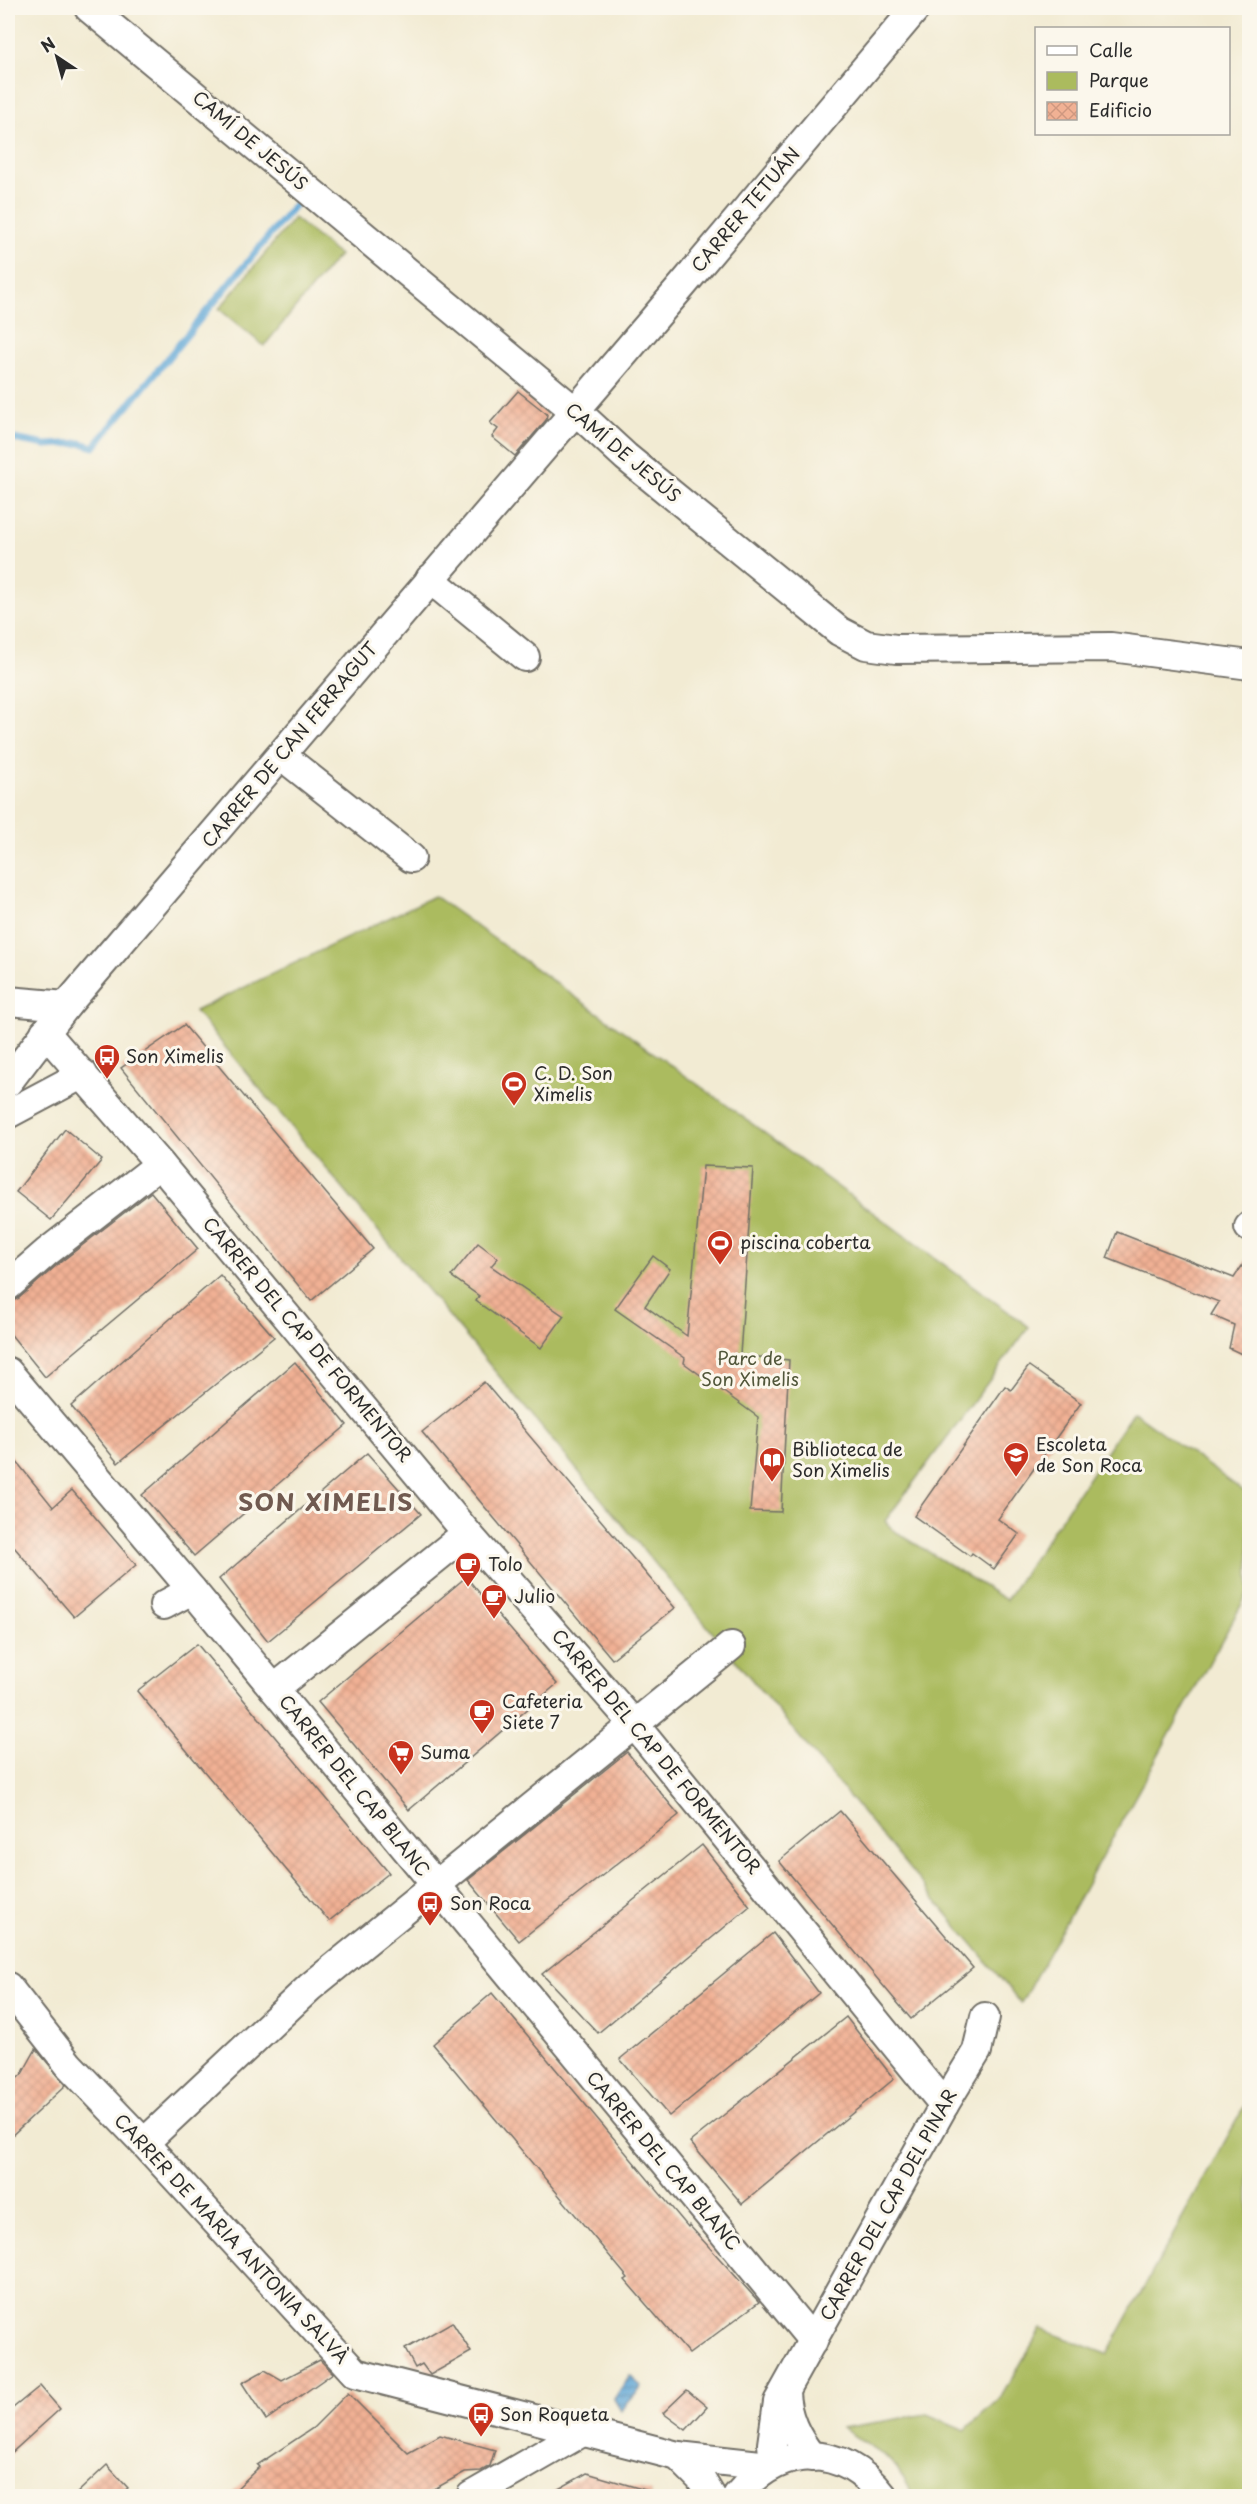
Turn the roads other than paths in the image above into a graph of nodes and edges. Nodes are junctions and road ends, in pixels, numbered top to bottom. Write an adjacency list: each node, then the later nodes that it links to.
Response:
1 (89, 8): 3 (street, CAMÍ DE JESÚS)
2 (916, 8): 3 (street, CARRER TETUÁN)
3 (574, 411): 4 (street, CARRER DE CAN FERRAGUT); 6 (street, CAMÍ DE JESÚS)
4 (430, 579): 5 (street); 7 (street, CARRER DE CAN FERRAGUT)
5 (525, 657)
6 (1250, 664)
7 (282, 756): 8 (street); 10 (street, CARRER DE CAN FERRAGUT)
8 (411, 858)
9 (8, 1001): 10 (street)
10 (66, 1006): 11 (street, CARRER DE CAN FERRAGUT)
11 (45, 1032): 12 (street); 13 (street, CARRER DE CAN FERRAGUT)
12 (83, 1074): 14 (street); 15 (street, CARRER DEL CAP DE FORMENTOR)
13 (8, 1082)
14 (8, 1114)
15 (160, 1164): 16 (street); 18 (street, CARRER DEL CAP DE FORMENTOR)
16 (8, 1287)
17 (8, 1372): 19 (street, CARRER DEL CAP BLANC)
18 (467, 1533): 22 (street); 23 (street, CARRER DEL CAP DE FORMENTOR)
19 (192, 1590): 20 (street); 22 (street, CARRER DEL CAP BLANC)
20 (164, 1605)
21 (731, 1646): 23 (street)
22 (274, 1689): 24 (street, CARRER DEL CAP BLANC)
23 (634, 1724): 24 (street); 27 (street, CARRER DEL CAP DE FORMENTOR)
24 (435, 1885): 28 (street); 29 (street, CARRER DEL CAP BLANC)
25 (8, 1987): 28 (street, CARRER DE MARIA ANTONIA SALVÀ)
26 (985, 2017): 27 (street, CARRER DEL CAP DEL PINAR)
27 (944, 2105): 29 (street, CARRER DEL CAP DEL PINAR)
28 (144, 2143): 31 (street, CARRER DE MARIA ANTONIA SALVÀ)
29 (813, 2341): 30 (street, CARRER DEL CAP DEL PINAR)
30 (785, 2390): 33 (street); 34 (street, CARRER DEL CAP DEL PINAR)
31 (584, 2431): 32 (street, CARRER DE MARIA ANTONIA SALVÀ); 35 (street)
32 (678, 2456): 34 (street, CARRER DE MARIA ANTONIA SALVÀ); 36 (street)
33 (812, 2457): 34 (street); 38 (street)
34 (772, 2465): 37 (street)
35 (471, 2496)
36 (711, 2496)
37 (738, 2496)
38 (883, 2496)

